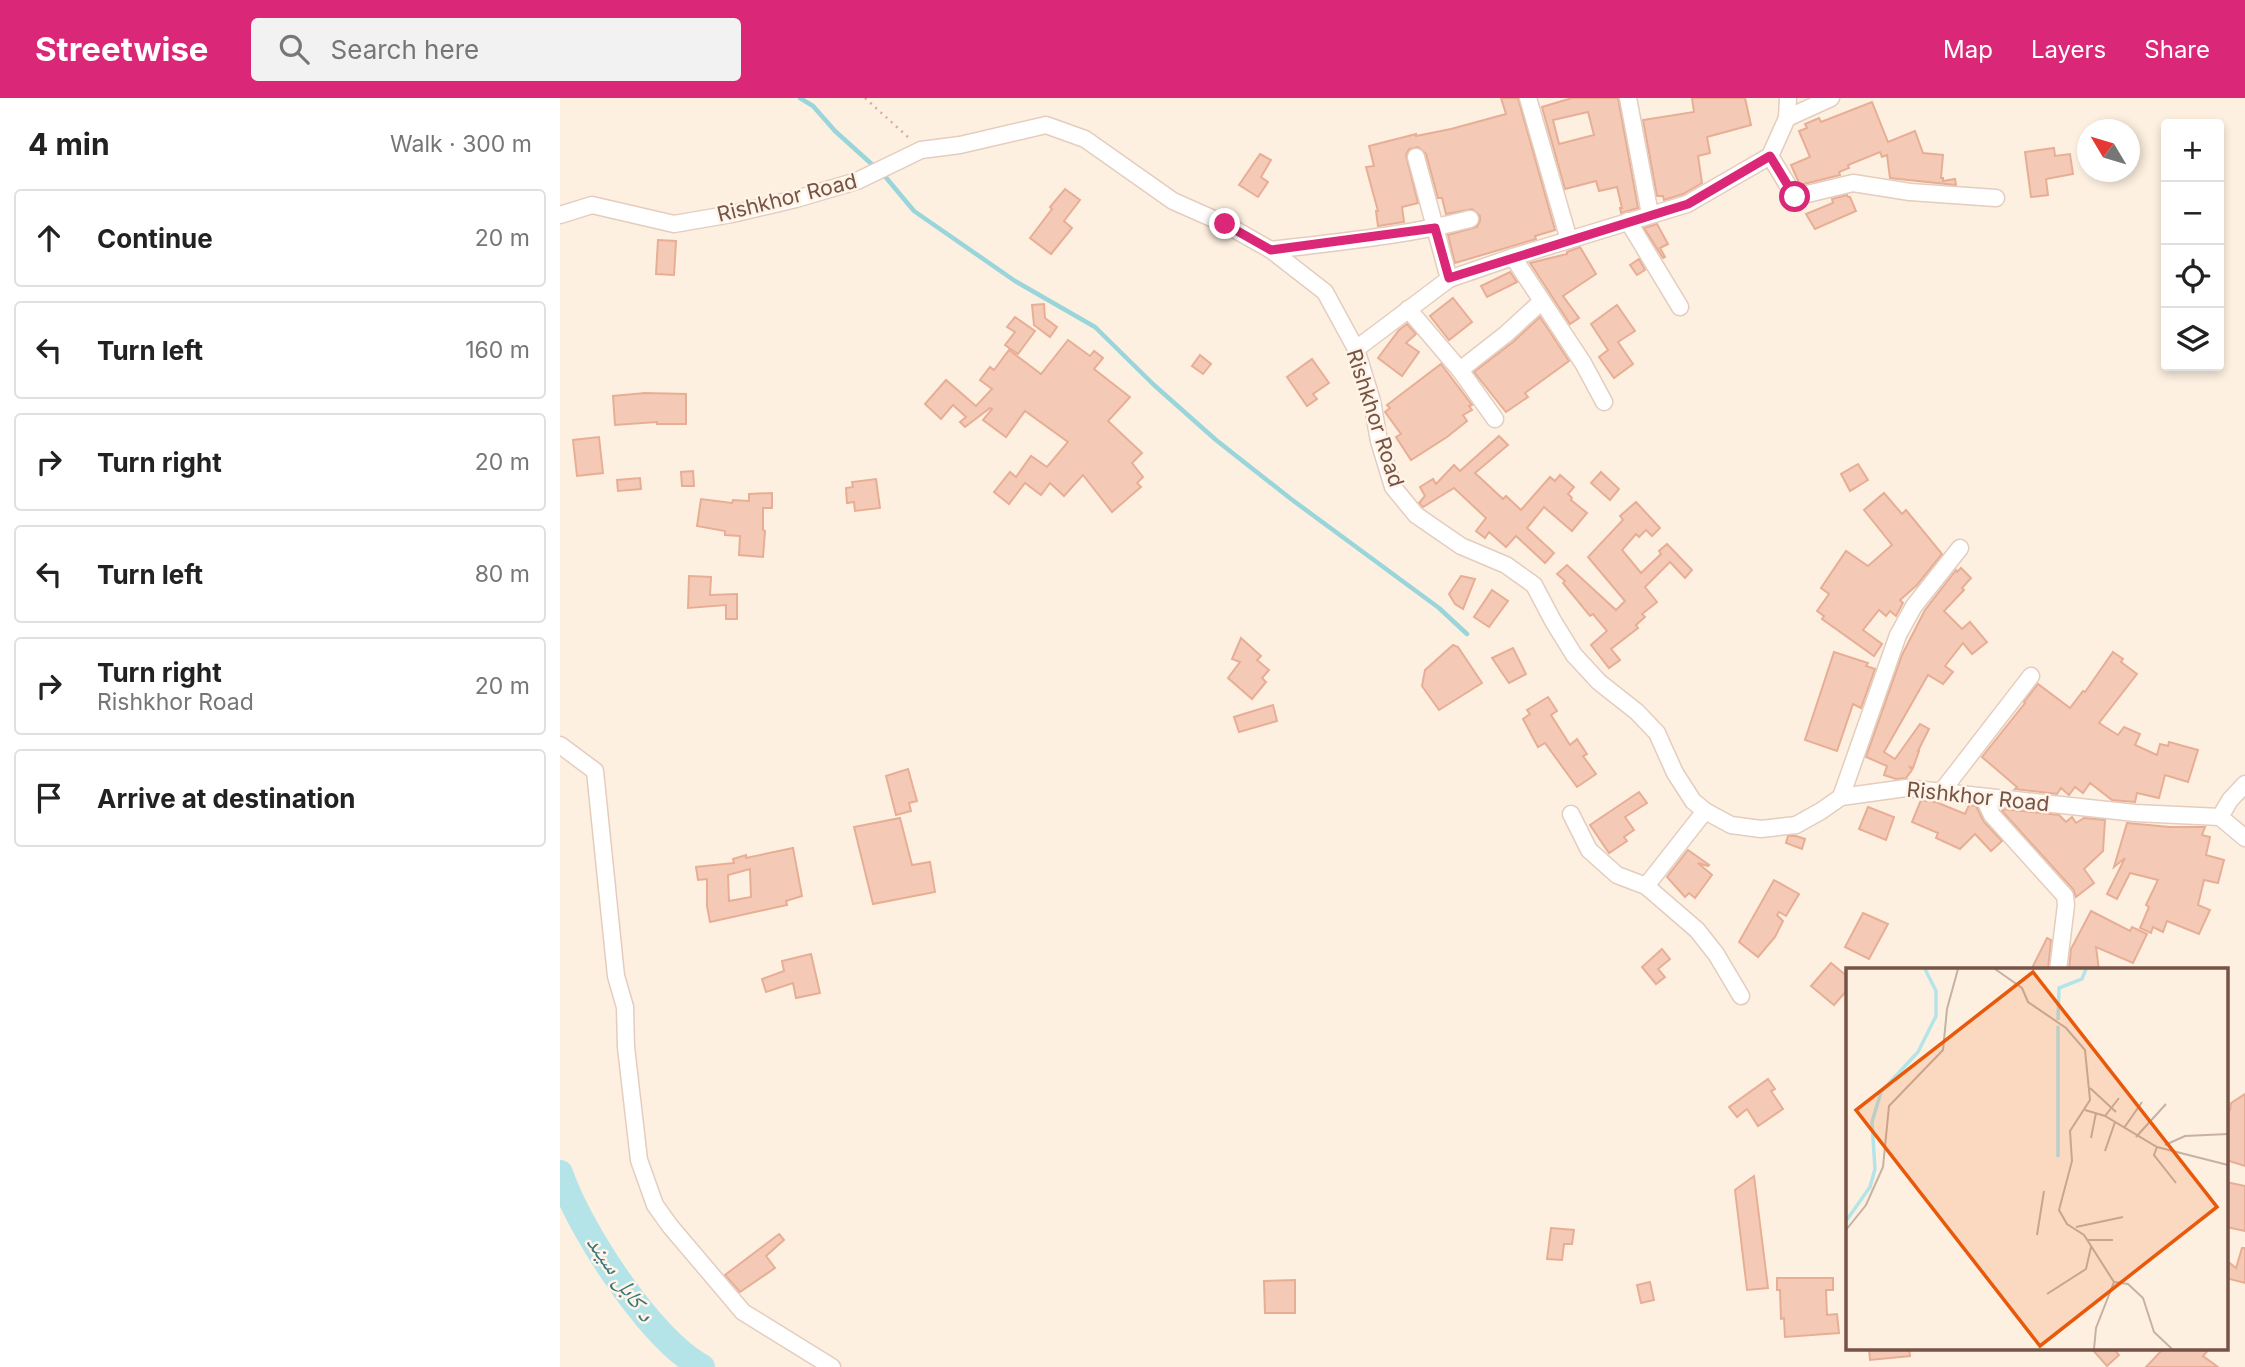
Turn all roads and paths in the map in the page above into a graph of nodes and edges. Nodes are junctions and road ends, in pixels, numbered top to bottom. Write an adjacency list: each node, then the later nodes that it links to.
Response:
1 (865, 98): 7 (path)
2 (1528, 98): 16 (street)
3 (1628, 98): 11 (street)
4 (1788, 98): 6 (street)
5 (1831, 98): 6 (street)
6 (1787, 118): 8 (street)
7 (921, 150): 12 (street, Rishkhor Road); 17 (street, Rishkhor Road)
8 (1770, 156): 10 (street); 11 (street)
9 (1416, 157): 15 (street)
10 (1996, 198)
11 (1650, 214): 14 (street)
12 (560, 215)
13 (1470, 219): 15 (street)
14 (1628, 221): 16 (street); 21 (street)
15 (1435, 228): 17 (street); 19 (street)
16 (1569, 240): 18 (street)
17 (1271, 250): 23 (street, Rishkhor Road)
18 (1513, 257): 19 (street); 20 (street)
19 (1449, 278): 22 (street)
20 (1542, 302): 24 (street); 25 (street)
21 (1680, 307)
22 (1408, 309): 23 (street); 24 (street)
23 (1356, 349): 34 (street, Rishkhor Road)
24 (1460, 370): 26 (street)
25 (1604, 402)
26 (1495, 419)
27 (1960, 548): 32 (street)
28 (2031, 676): 31 (street)
29 (560, 745): 41 (street)
30 (2245, 784): 36 (street)
31 (1941, 791): 32 (street, Rishkhor Road); 33 (street, Rishkhor Road)
32 (1841, 797): 34 (street, Rishkhor Road)
33 (1984, 798): 36 (street, Rishkhor Road); 39 (street)
34 (1705, 811): 38 (street)
35 (1571, 814): 38 (street)
36 (2220, 817): 37 (street)
37 (2245, 838)
38 (1646, 886): 40 (street)
39 (2058, 968)
40 (1741, 996)
41 (832, 1367)

